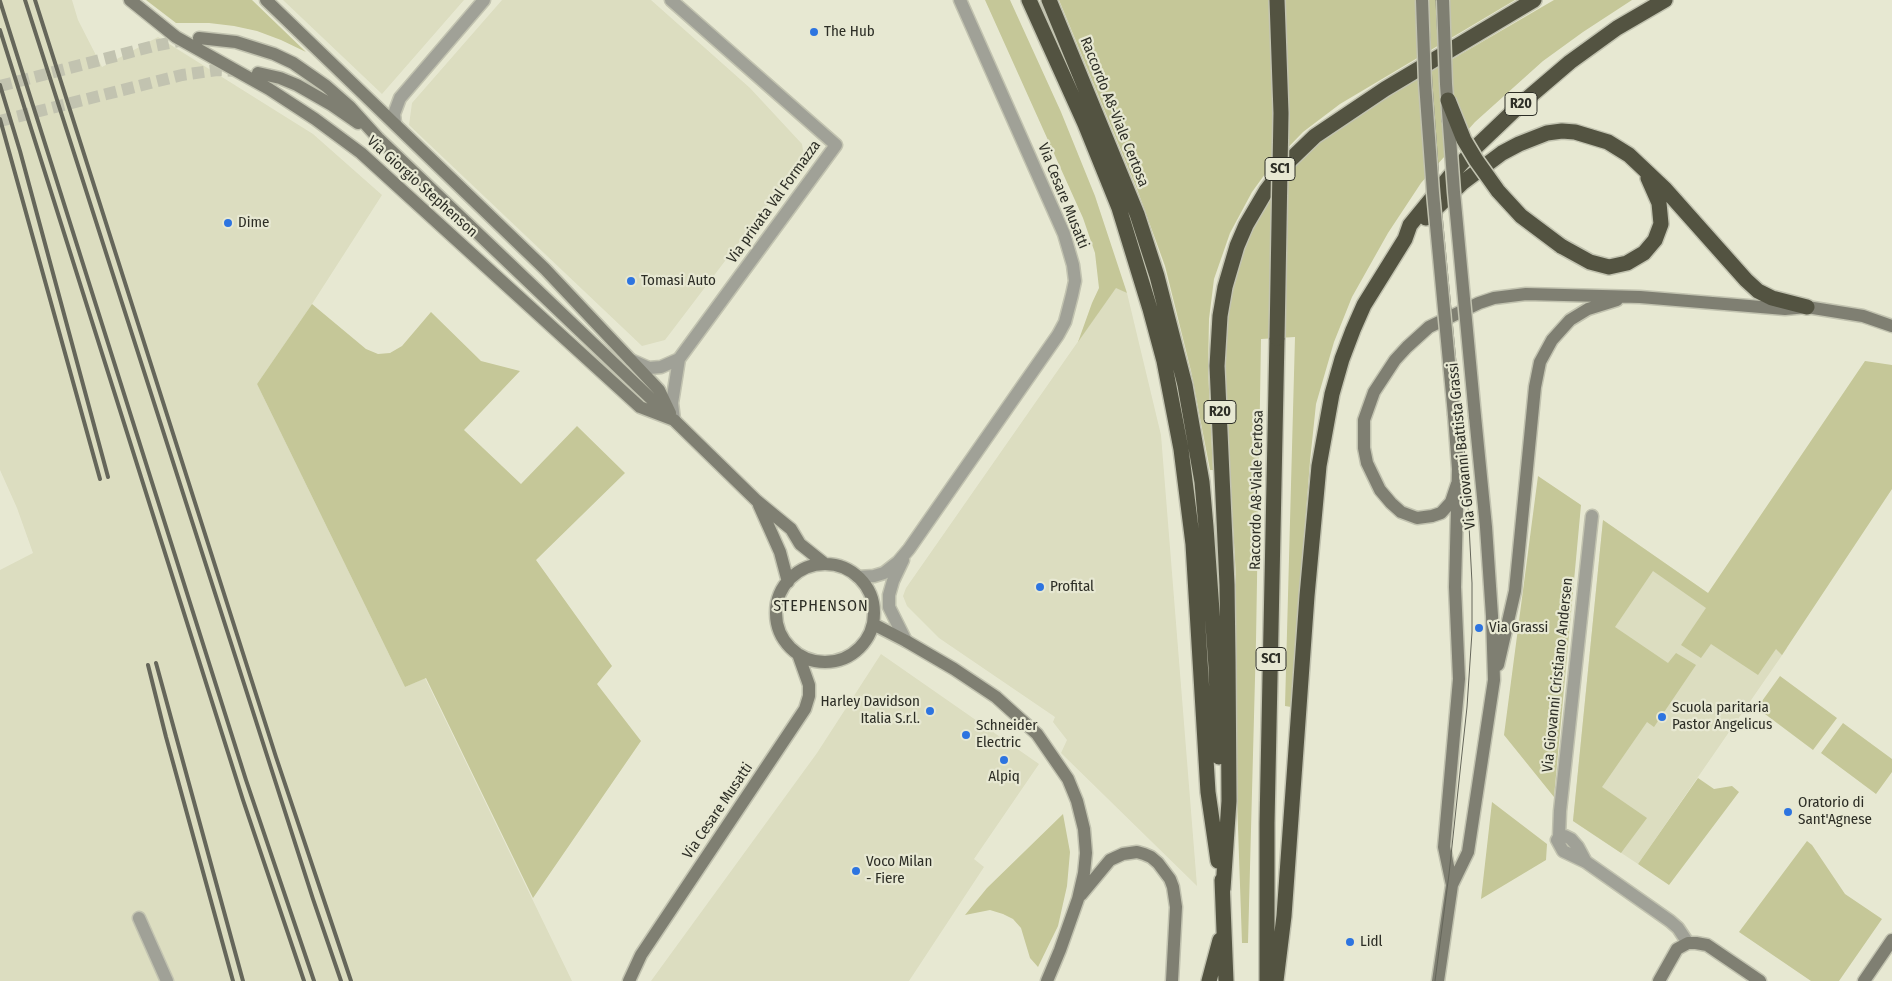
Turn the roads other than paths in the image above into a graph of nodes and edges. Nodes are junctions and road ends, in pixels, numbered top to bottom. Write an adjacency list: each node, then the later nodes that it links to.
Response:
1 (130, 0): 25 (street, Via Giorgio Stephenson)
2 (266, 0): 16 (street, Via Giorgio Stephenson)
3 (484, 0): 16 (street)
4 (671, 0): 23 (street, Via privata Val Formazza)
5 (960, 0): 29 (street, Via Cesare Musatti)
6 (1029, 0): 38 (highway)
7 (1049, 0): 38 (highway, Raccordo A8-Viale Certosa)
8 (1277, 0): 50 (highway, Raccordo A8-Viale Certosa / SC1, bridge)
9 (1422, 0): 26 (street, Via Giovanni Battista Grassi, bridge)
10 (1442, 0): 15 (street, Via Giovanni Battista Grassi, bridge)
11 (1534, 0): 38 (highway, R20)
12 (1665, 0): 19 (highway, R20)
13 (199, 38): 17 (street)
14 (258, 73): 17 (street)
15 (1448, 100): 18 (highway, bridge); 36 (street, Via Giovanni Battista Grassi, bridge)
16 (395, 123): 24 (street, Via Giorgio Stephenson)
17 (378, 138): 25 (street)
18 (1639, 164): 19 (highway); 21 (highway)
19 (1406, 238): 51 (highway, R20)
20 (1640, 297): 21 (street); 26 (street); 36 (street)
21 (1807, 308): 22 (street)
22 (1892, 326)
23 (679, 359): 24 (street); 25 (street, Via privata Val Formazza)
24 (631, 360): 25 (street, Via Giorgio Stephenson)
25 (674, 420): 27 (street, Via Giorgio Stephenson)
26 (1457, 484): 37 (street, Via Giovanni Battista Grassi)
27 (757, 500): 30 (street, Via Giorgio Stephenson); 32 (street, Via Giorgio Stephenson)
28 (1592, 516): 43 (street, Via Giovanni Cristiano Andersen)
29 (909, 548): 31 (street, Via Cesare Musatti); 34 (street, Via Cesare Musatti)
30 (825, 564): 31 (street); 32 (street)
31 (858, 577): 33 (street)
32 (788, 582): 35 (street)
33 (873, 624): 34 (street); 35 (street)
34 (906, 641): 39 (street)
35 (798, 654): 45 (street, Via Cesare Musatti)
36 (1494, 680): 37 (street, Via Giovanni Battista Grassi)
37 (1452, 885): 52 (street, Via Giovanni Battista Grassi)
38 (1222, 889): 41 (highway)
39 (1078, 899): 46 (street); 47 (street)
40 (139, 918): 44 (street)
41 (1224, 926): 48 (highway); 49 (highway)
42 (1892, 940): 55 (street)
43 (1688, 943): 53 (street); 54 (street)
44 (168, 981)
45 (629, 981)
46 (1046, 981)
47 (1172, 981)
48 (1208, 981)
49 (1226, 981)
50 (1267, 981)
51 (1276, 981)
52 (1438, 981)
53 (1659, 981)
54 (1760, 981)
55 (1864, 981)

